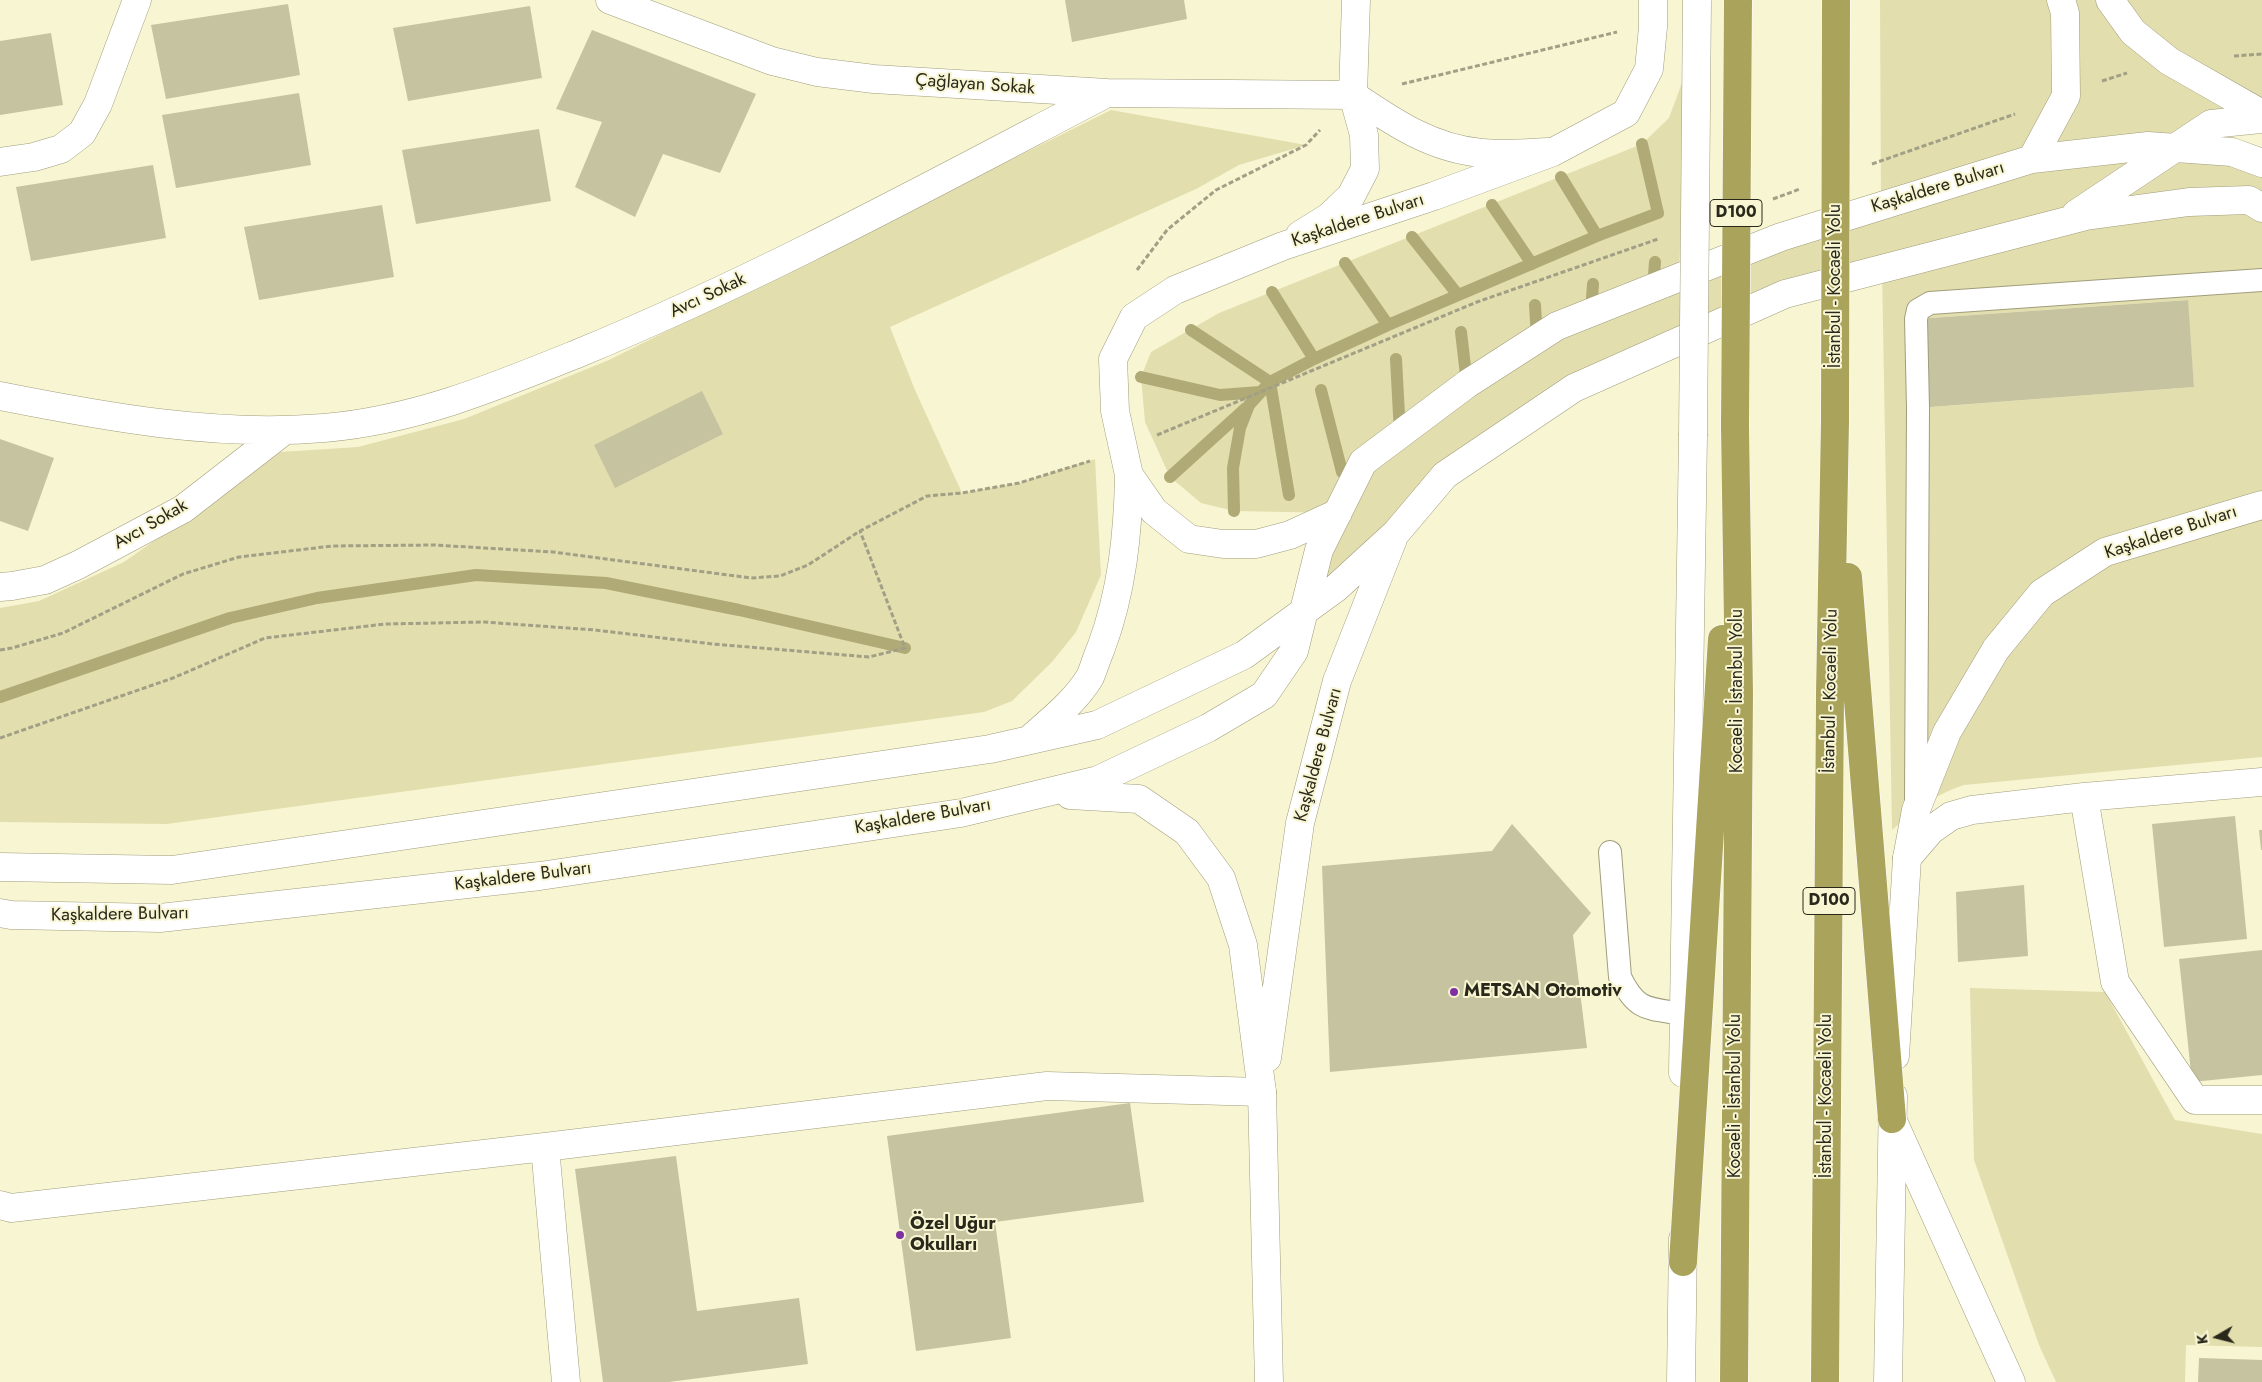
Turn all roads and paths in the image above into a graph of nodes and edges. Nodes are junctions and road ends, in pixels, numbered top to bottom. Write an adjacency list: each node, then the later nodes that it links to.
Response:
1 (137, 0): 18 (main road)
2 (610, 0): 11 (main road, Çağlayan Sokak)
3 (1356, 0): 12 (main road)
4 (1653, 0): 16 (main road, Kaşkaldere Bulvarı)
5 (1697, 0): 48 (main road, bridge)
6 (1738, 0): 28 (highway, Kocaeli - İstanbul Yolu / D100, bridge)
7 (1836, 0): 27 (highway, İstanbul - Kocaeli Yolu / D100, bridge)
8 (2061, 0): 17 (main road)
9 (2110, 0): 13 (main road)
10 (1618, 32): 12 (path)
11 (1107, 93): 12 (main road, Çağlayan Sokak); 29 (main road, Avcı Sokak)
12 (1353, 95): 16 (main road); 22 (main road); 23 (path)
13 (2262, 114)
14 (2262, 119): 15 (main road, Kaşkaldere Bulvarı)
15 (2176, 148): 17 (main road, Kaşkaldere Bulvarı); 19 (main road, Kaşkaldere Bulvarı); 21 (main road, Kaşkaldere Bulvarı)
16 (1553, 152): 22 (main road, Kaşkaldere Bulvarı)
17 (2032, 159): 32 (main road, Kaşkaldere Bulvarı)
18 (0, 162)
19 (2262, 163)
20 (2262, 208): 21 (main road, Kaşkaldere Bulvarı)
21 (2062, 222): 34 (main road, Kaşkaldere Bulvarı)
22 (1283, 246): 30 (main road, Kaşkaldere Bulvarı)
23 (1132, 276)
24 (2262, 280): 43 (lane)
25 (1285, 382): 30 (path)
26 (0, 396): 29 (main road, Avcı Sokak)
27 (1835, 421): 51 (highway); 59 (highway, İstanbul - Kocaeli Yolu / D100)
28 (1735, 426): 54 (highway); 58 (highway, Kocaeli - İstanbul Yolu / D100)
29 (285, 430): 35 (main road, Avcı Sokak)
30 (1126, 462): 32 (main road, Kaşkaldere Bulvarı); 33 (path); 39 (main road, Kaşkaldere Bulvarı)
31 (2262, 505): 43 (main road, Kaşkaldere Bulvarı)
32 (1338, 513): 36 (main road, Kaşkaldere Bulvarı)
33 (860, 531): 37 (path); 38 (path)
34 (1396, 532): 36 (main road, Kaşkaldere Bulvarı); 49 (main road, Kaşkaldere Bulvarı)
35 (0, 587)
36 (1304, 610): 39 (main road, Kaşkaldere Bulvarı); 41 (main road, Kaşkaldere Bulvarı)
37 (0, 650)
38 (0, 738)
39 (1028, 741): 46 (main road, Kaşkaldere Bulvarı)
40 (2262, 782): 42 (main road)
41 (1041, 793): 47 (main road, Kaşkaldere Bulvarı); 49 (main road, Kaşkaldere Bulvarı)
42 (2084, 797): 45 (main road); 50 (main road)
43 (1916, 810): 45 (main road, Kaşkaldere Bulvarı)
44 (1610, 852): 48 (lane)
45 (1907, 858): 51 (main road, Kaşkaldere Bulvarı)
46 (0, 867)
47 (0, 912)
48 (1683, 1014): 54 (main road)
49 (1262, 1092): 52 (main road); 56 (main road)
50 (2262, 1100)
51 (1892, 1119): 60 (main road, Kaşkaldere Bulvarı); 61 (main road)
52 (546, 1147): 53 (main road); 55 (main road)
53 (0, 1205)
54 (1683, 1262): 57 (main road)
55 (566, 1382)
56 (1269, 1382)
57 (1681, 1382)
58 (1734, 1382)
59 (1825, 1382)
60 (1888, 1382)
61 (2011, 1382)

